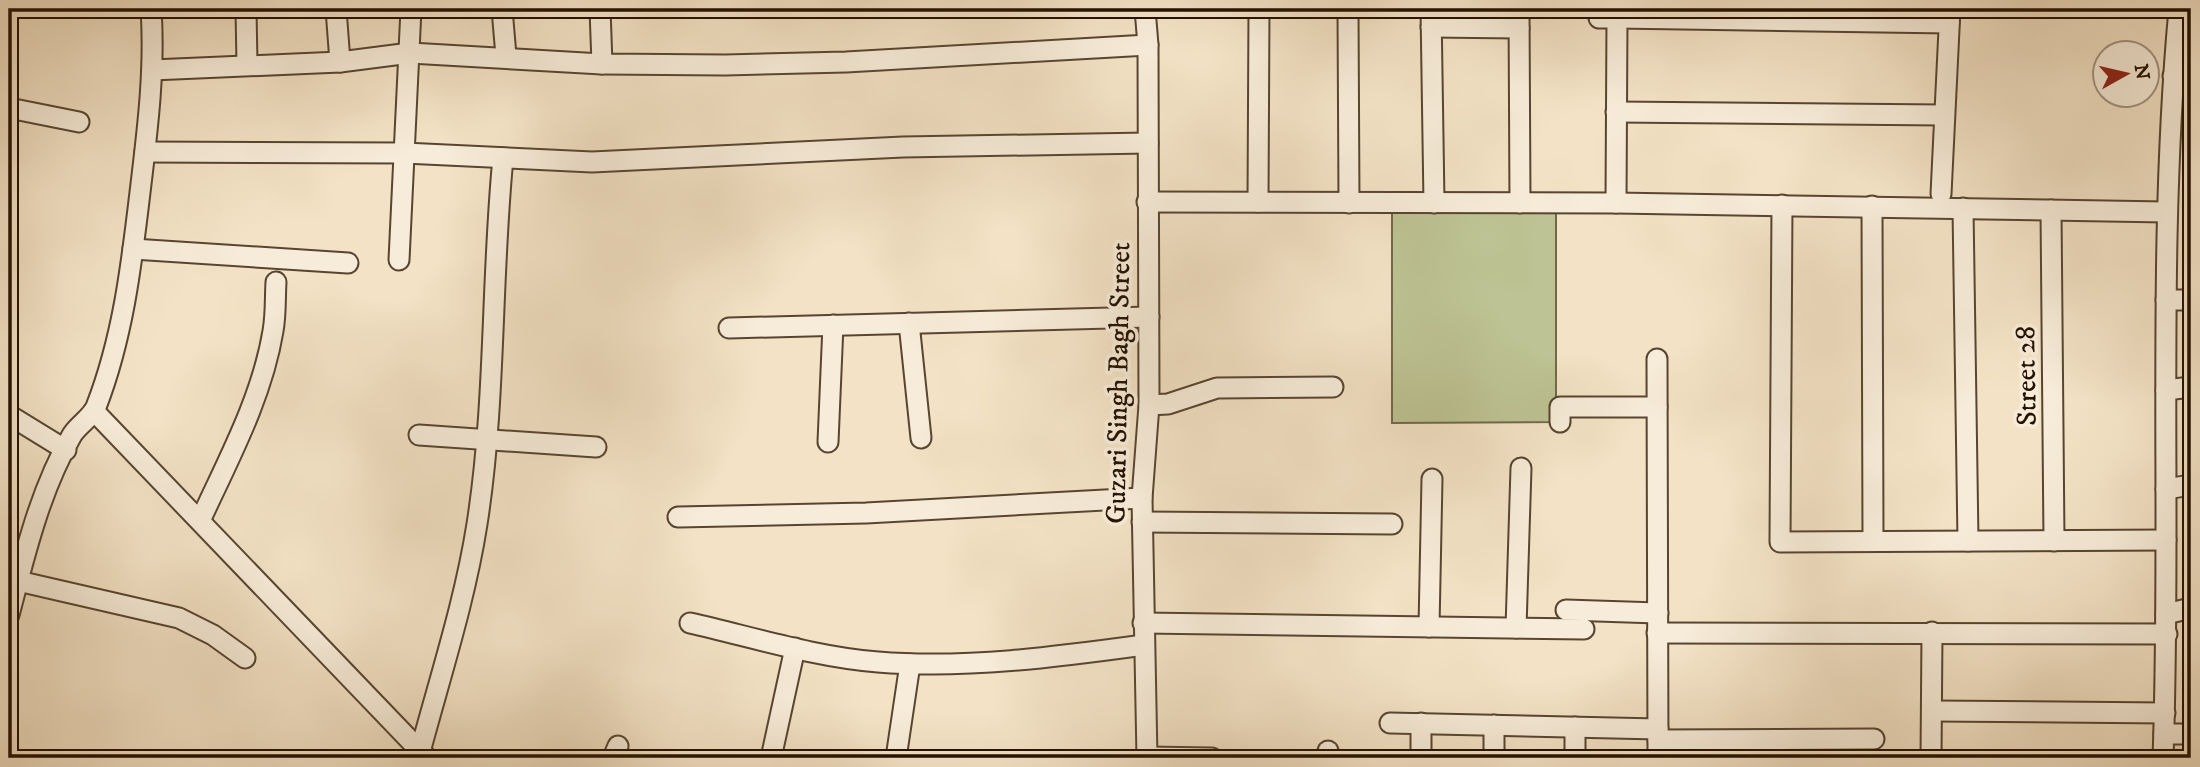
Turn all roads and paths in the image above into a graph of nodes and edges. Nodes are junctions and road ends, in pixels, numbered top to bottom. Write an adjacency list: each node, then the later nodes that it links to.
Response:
1 (151, 9): 22 (street)
2 (246, 9): 21 (street)
3 (336, 9): 19 (street)
4 (411, 9): 17 (street)
5 (502, 9): 18 (street)
6 (600, 9): 20 (street)
7 (1144, 9): 16 (street, Guzari Singh Bagh Street)
8 (1259, 9): 34 (street)
9 (1348, 9): 35 (street)
10 (1599, 9): 14 (street)
11 (2179, 9): 23 (street)
12 (1949, 16): 14 (street); 26 (street)
13 (1431, 18): 15 (street); 36 (street)
14 (1617, 18): 25 (street)
15 (1519, 19): 37 (street)
16 (1148, 44): 20 (street); 28 (street, Guzari Singh Bagh Street)
17 (410, 53): 18 (street); 19 (street); 30 (street)
18 (506, 56): 20 (street)
19 (340, 62): 21 (street)
20 (601, 64)
21 (247, 65): 22 (street)
22 (152, 70): 29 (street)
23 (2182, 76): 43 (street)
24 (9, 108): 27 (street)
25 (1616, 112): 26 (street); 38 (street)
26 (1943, 115): 32 (street)
27 (79, 122)
28 (1148, 143): 31 (street); 33 (street, Guzari Singh Bagh Street)
29 (145, 152): 30 (street); 44 (street)
30 (404, 153): 31 (street); 45 (street)
31 (503, 158): 65 (street)
32 (1941, 194)
33 (1147, 202): 34 (street); 50 (street, Guzari Singh Bagh Street)
34 (1258, 202): 35 (street)
35 (1349, 203): 36 (street)
36 (1434, 203): 37 (street)
37 (1520, 203): 38 (street)
38 (1616, 203): 39 (street)
39 (1782, 205): 40 (street); 79 (street)
40 (1872, 206): 41 (street); 79 (street)
41 (1964, 208): 42 (street); 80 (street)
42 (2051, 210): 43 (street); 81 (street, Street 28)
43 (2166, 212): 48 (street)
44 (133, 249): 46 (street); 60 (street)
45 (398, 260)
46 (348, 263)
47 (276, 282): 75 (street)
48 (2166, 300): 49 (street); 57 (street)
49 (2191, 300)
50 (1149, 317): 51 (street); 58 (street, Guzari Singh Bagh Street)
51 (909, 323): 52 (street); 64 (street)
52 (832, 325): 53 (street); 66 (street)
53 (729, 328)
54 (1657, 359): 59 (street)
55 (1333, 387): 58 (street)
56 (2191, 387): 57 (street)
57 (2166, 390): 72 (street)
58 (1149, 405): 73 (street, Guzari Singh Bagh Street)
59 (1657, 407): 62 (street); 85 (street)
60 (94, 411): 68 (street); 75 (street)
61 (9, 415): 68 (street)
62 (1560, 422)
63 (419, 435): 65 (street)
64 (921, 438)
65 (485, 439): 67 (street); 110 (street)
66 (828, 442)
67 (596, 447)
68 (66, 450): 82 (street)
69 (1521, 468): 91 (street)
70 (1432, 479): 90 (street)
71 (2191, 485): 72 (street)
72 (2166, 489): 78 (street)
73 (1142, 498): 74 (street); 76 (street, Guzari Singh Bagh Street)
74 (678, 517)
75 (200, 521): 110 (street)
76 (1142, 522): 77 (street); 89 (street, Guzari Singh Bagh Street)
77 (1392, 524)
78 (2166, 540): 81 (street); 86 (street)
79 (1873, 541): 80 (street)
80 (1968, 541): 81 (street)
81 (2054, 541)
82 (18, 582): 87 (street); 98 (street)
83 (2191, 608): 86 (street)
84 (1566, 610): 85 (street)
85 (1657, 612): 93 (street)
86 (2166, 614): 95 (street)
87 (9, 615)
88 (690, 623): 97 (street)
89 (1143, 623): 90 (street); 96 (street, Guzari Singh Bagh Street)
90 (1429, 626): 91 (street)
91 (1516, 628): 92 (street)
92 (1584, 629)
93 (1657, 632): 94 (street); 109 (street)
94 (1932, 632): 95 (street); 100 (street)
95 (2166, 634): 101 (street)
96 (1144, 645): 99 (street); 113 (street, Guzari Singh Bagh Street)
97 (795, 648): 99 (street); 111 (street)
98 (245, 658)
99 (911, 664): 112 (street)
100 (1933, 711): 101 (street); 118 (street)
101 (2165, 713): 106 (street)
102 (1390, 723): 103 (street)
103 (1421, 723): 104 (street); 115 (street)
104 (1494, 725): 105 (street); 116 (street)
105 (1575, 727): 109 (street); 117 (street)
106 (2164, 734): 107 (street); 119 (street)
107 (2191, 734)
108 (1874, 739): 109 (street)
109 (1658, 743)
110 (423, 755)
111 (771, 758)
112 (896, 758)
113 (1147, 758): 114 (street)
114 (1212, 758)
115 (1421, 758)
116 (1494, 758)
117 (1575, 758)
118 (1931, 758)
119 (2164, 758)

